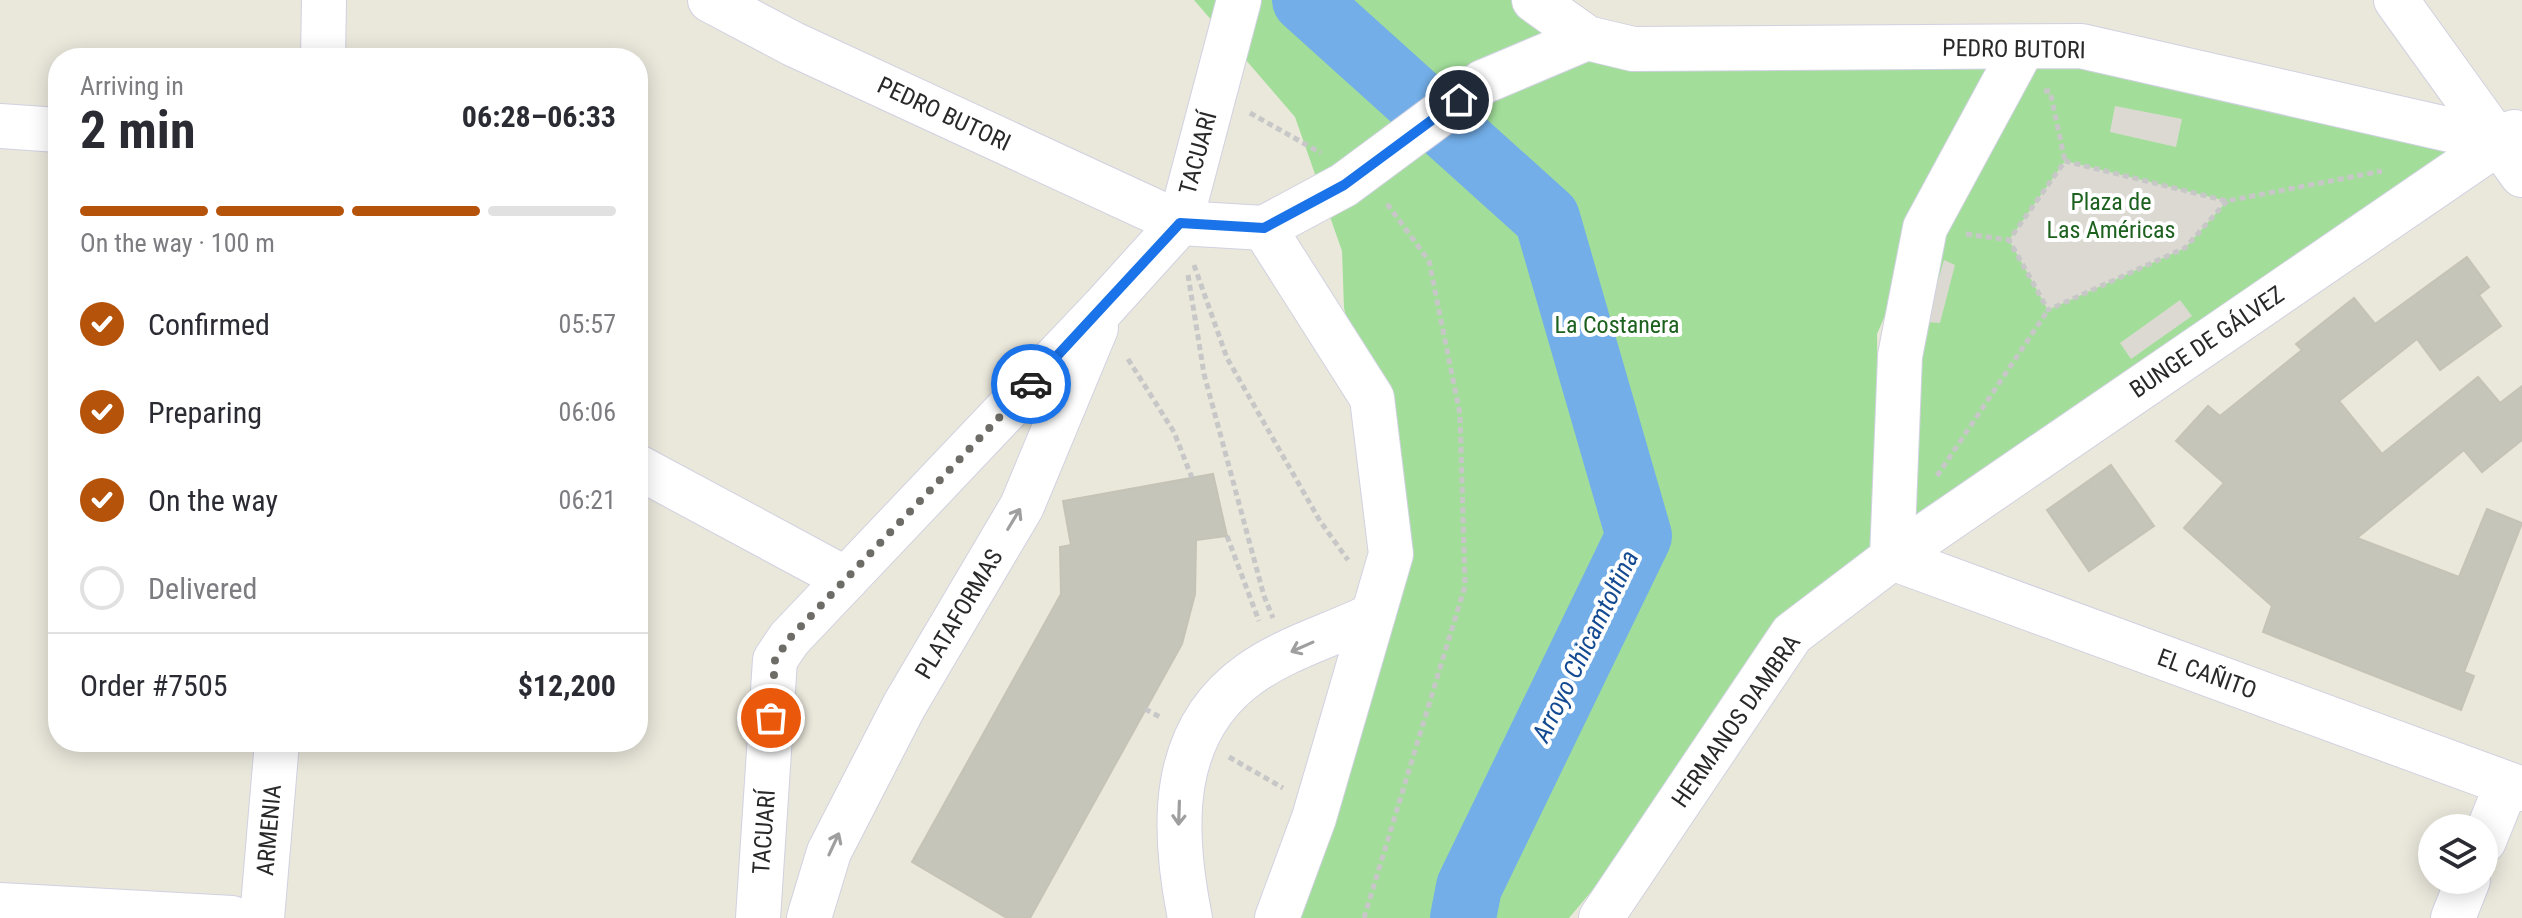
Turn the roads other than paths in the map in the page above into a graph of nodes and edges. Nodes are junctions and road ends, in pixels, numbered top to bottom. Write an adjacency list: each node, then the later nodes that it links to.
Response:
1 (324, 0): 8 (street)
2 (710, 0): 12 (street, PEDRO BUTORI)
3 (1239, 0): 12 (street, TACUARÍ)
4 (1534, 0): 6 (street, PEDRO BUTORI)
5 (2396, 0): 11 (street)
6 (1587, 38): 7 (street, PEDRO BUTORI); 13 (street, bridge)
7 (2023, 47): 11 (street, PEDRO BUTORI); 16 (street)
8 (323, 48)
9 (0, 126): 10 (street)
10 (48, 129)
11 (2514, 147): 16 (street, BUNGE DE GÁLVEZ)
12 (1180, 223): 13 (street); 14 (street, TACUARÍ)
13 (1264, 228): 18 (street)
14 (1104, 307): 17 (street, TACUARÍ); 27 (street, PLATAFORMAS, one-way to 14)
15 (648, 472): 17 (street)
16 (1892, 558): 20 (street, EL CAÑITO); 30 (street, HERMANOS DAMBRA)
17 (846, 579): 26 (street, TACUARÍ)
18 (1375, 608): 28 (street, one-way to 28); 29 (street)
19 (276, 752): 25 (street, ARMENIA)
20 (2514, 787): 21 (street)
21 (2498, 816)
22 (2462, 894): 31 (street)
23 (0, 905): 24 (street)
24 (232, 918)
25 (262, 918)
26 (758, 918)
27 (809, 918)
28 (1190, 918)
29 (1277, 918)
30 (1601, 918)
31 (2453, 918)

